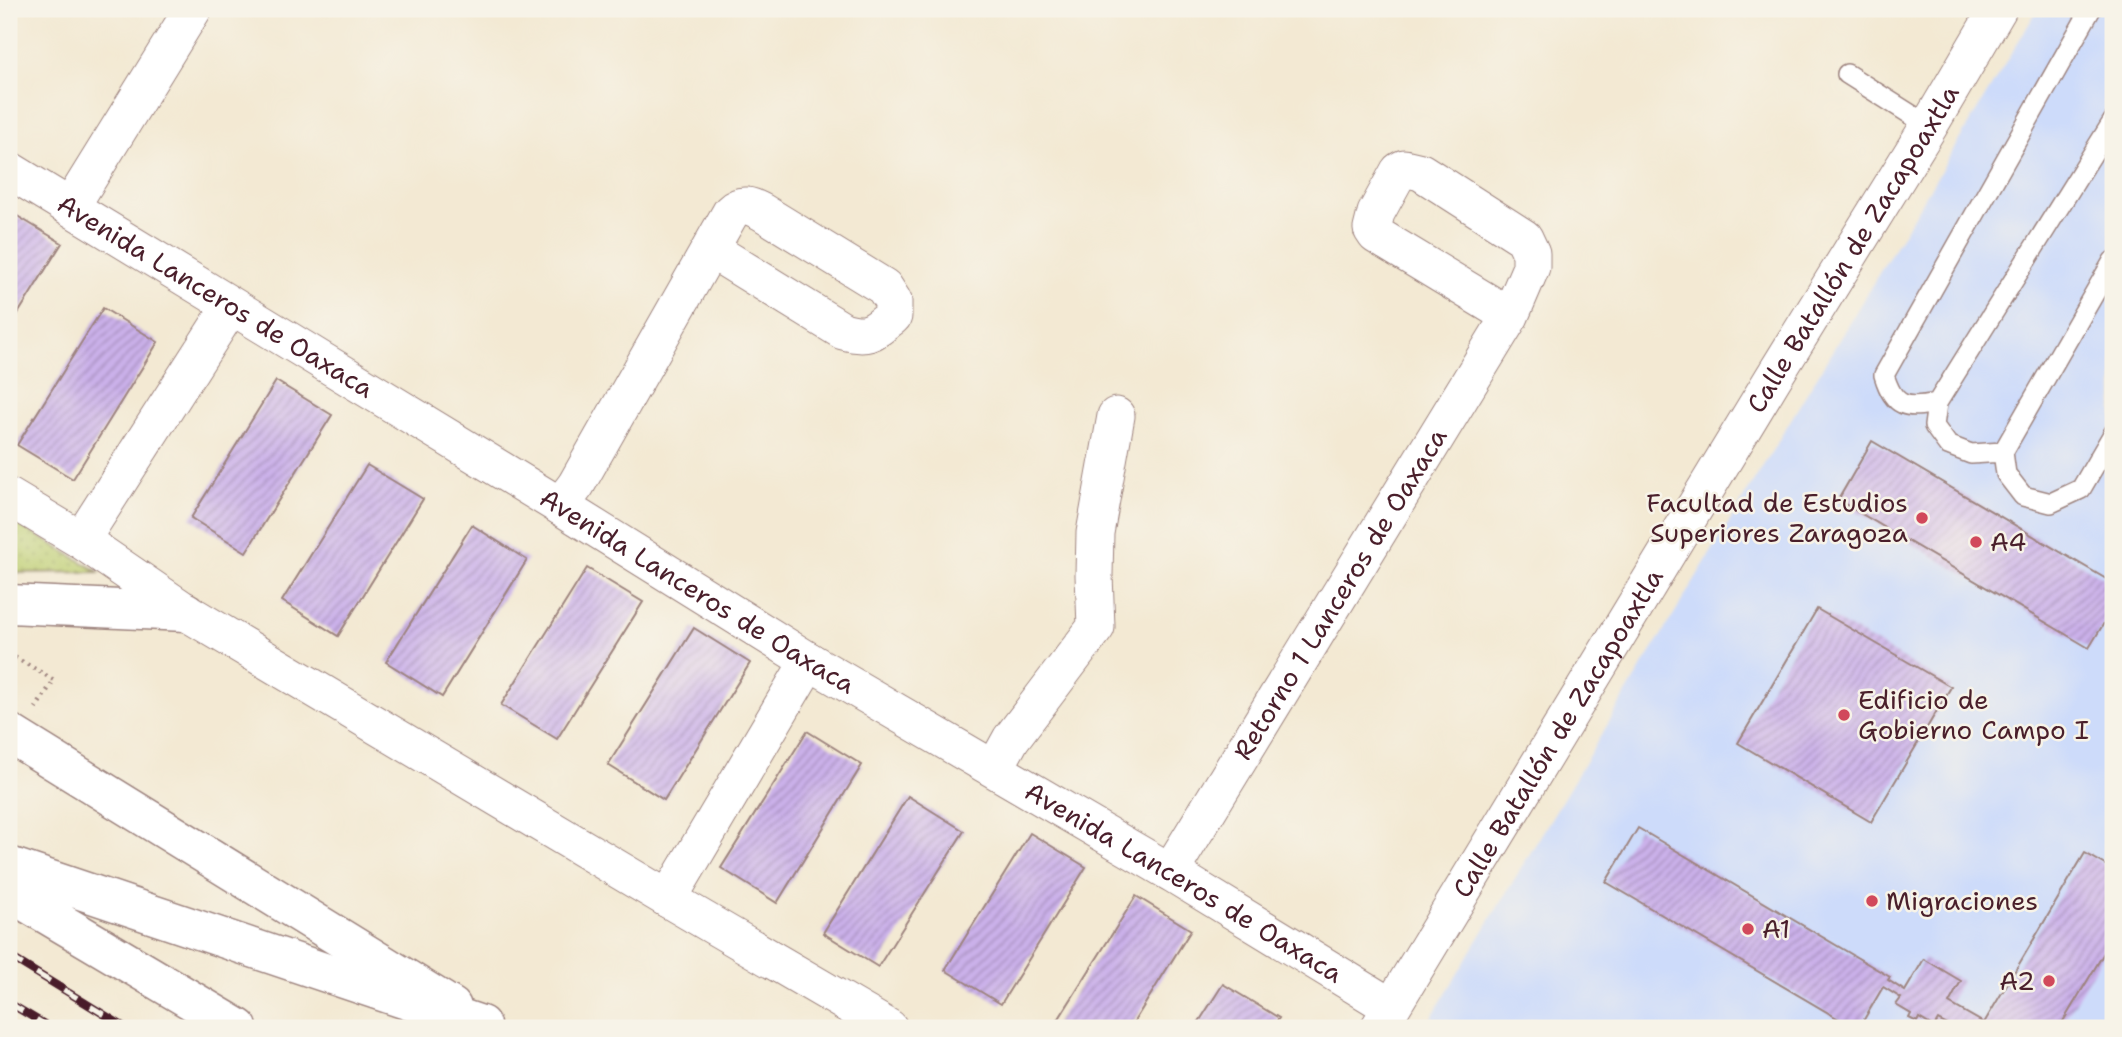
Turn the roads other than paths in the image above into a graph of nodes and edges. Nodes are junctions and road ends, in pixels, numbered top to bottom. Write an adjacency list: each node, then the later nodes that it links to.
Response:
1 (192, 9): 8 (street)
2 (1998, 9): 6 (street, Calle Batallón de Zacapoaxtla)
3 (2091, 9): 13 (lane)
4 (1847, 74): 6 (lane)
5 (2113, 121): 13 (lane)
6 (1930, 126): 29 (street, Calle Batallón de Zacapoaxtla)
7 (9, 170): 8 (street, Avenida Lanceros de Oaxaca)
8 (71, 206): 11 (street, Avenida Lanceros de Oaxaca)
9 (710, 249): 9 (street); 18 (street)
10 (2113, 261): 16 (lane)
11 (231, 306): 18 (street, Avenida Lanceros de Oaxaca); 19 (street)
12 (1510, 316): 26 (street, Retorno 1 Lanceros de Oaxaca)
13 (1937, 403): 16 (lane)
14 (1116, 416): 24 (street)
15 (2113, 434): 16 (lane)
16 (2003, 452)
17 (9, 497): 19 (street)
18 (560, 506): 22 (street, Avenida Lanceros de Oaxaca)
19 (81, 540): 21 (street)
20 (9, 604): 21 (main road)
21 (186, 611): 28 (street)
22 (809, 661): 24 (street, Avenida Lanceros de Oaxaca); 28 (street)
23 (9, 733): 30 (main road)
24 (995, 768): 26 (street, Avenida Lanceros de Oaxaca)
25 (9, 866): 30 (main road)
26 (1170, 872): 29 (street, Avenida Lanceros de Oaxaca)
27 (9, 892): 32 (main road)
28 (668, 899): 31 (street)
29 (1385, 1018)
30 (484, 1027)
31 (886, 1027)
32 (238, 1028)

